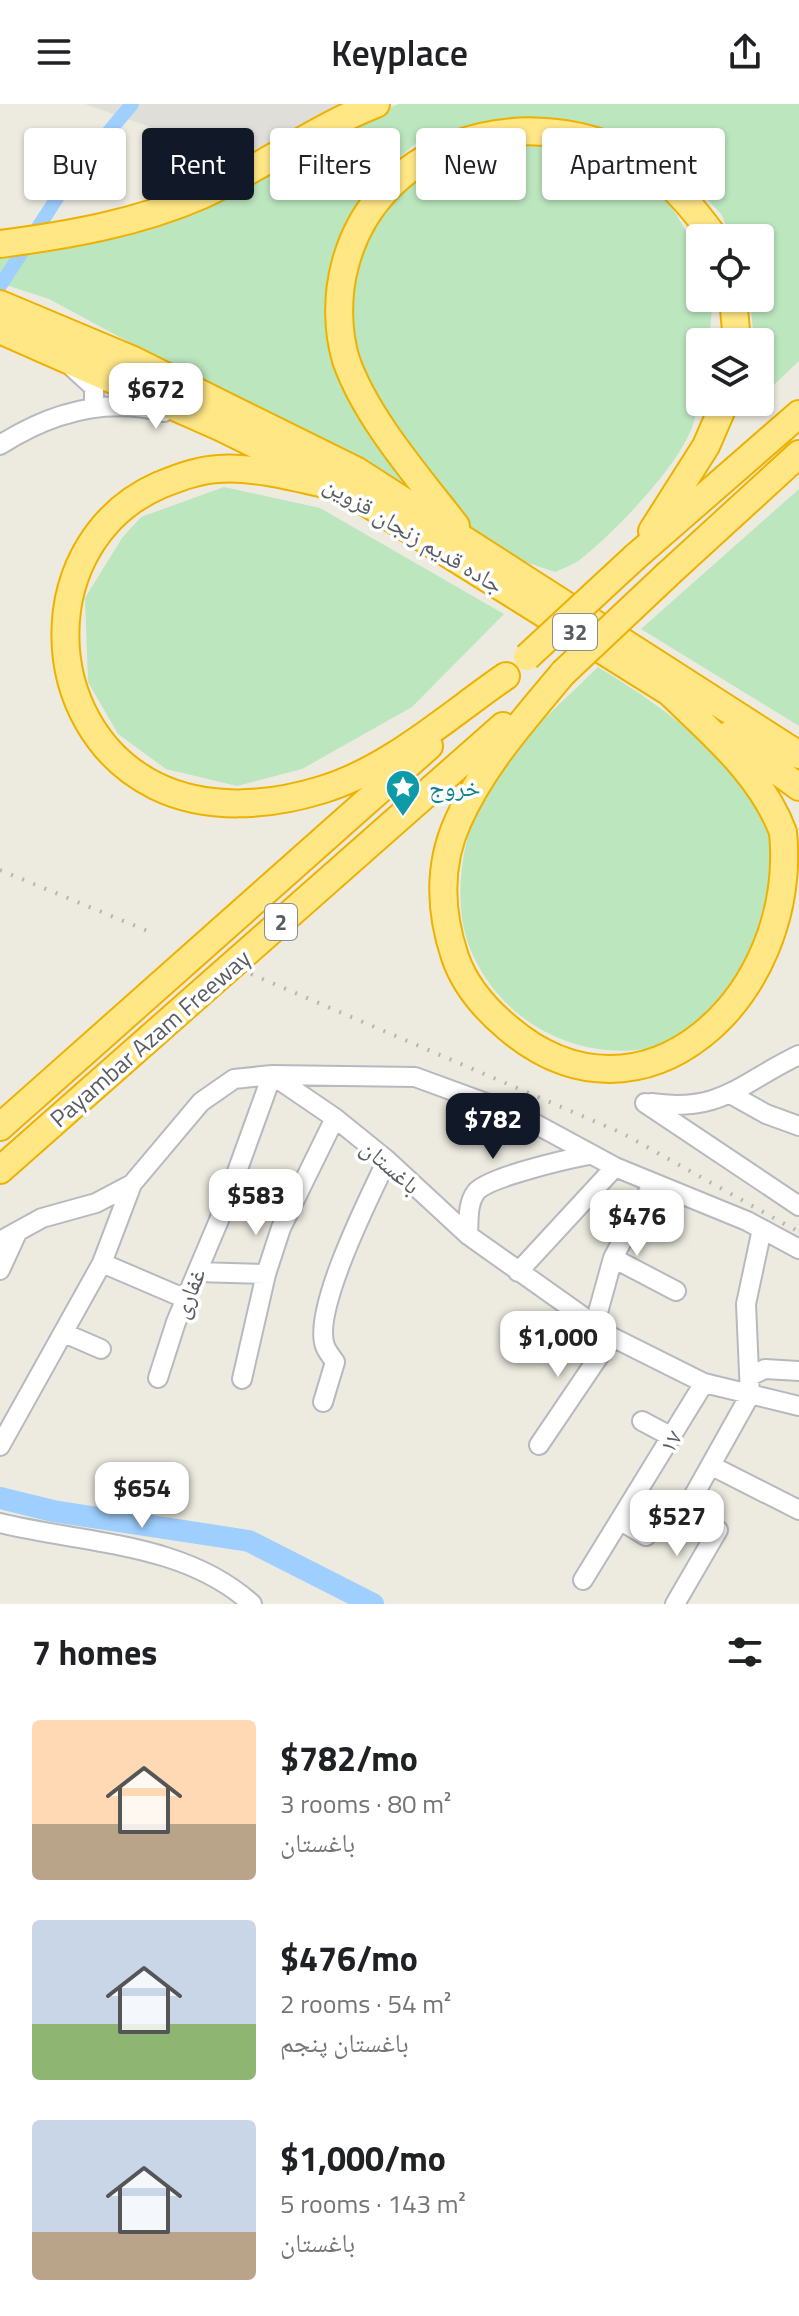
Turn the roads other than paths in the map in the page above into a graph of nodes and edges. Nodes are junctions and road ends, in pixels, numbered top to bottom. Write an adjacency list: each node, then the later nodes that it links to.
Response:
1 (376, 104): 3 (highway)
2 (703, 224): 15 (highway)
3 (0, 244)
4 (4, 314): 5 (highway, جاده قدیم زنجان قزوین / 32); 15 (highway, جاده قدیم زنجان قزوین / 32)
5 (45, 349): 6 (street); 9 (highway, جاده قدیم زنجان قزوین / 32)
6 (94, 408): 9 (street); 10 (street)
7 (799, 414): 16 (highway, Payambar Azam Freeway / 2)
8 (719, 416): 16 (highway)
9 (220, 427): 14 (highway, جاده قدیم زنجان قزوین / 32)
10 (0, 445)
11 (799, 454): 13 (highway, Payambar Azam Freeway / 2)
12 (799, 464): 13 (highway)
13 (764, 486): 17 (highway, Payambar Azam Freeway / 2, bridge)
14 (343, 488): 18 (highway); 19 (highway, جاده قدیم زنجان قزوین / 32)
15 (465, 539): 20 (highway, جاده قدیم زنجان قزوین / 32)
16 (635, 557): 18 (highway, Payambar Azam Freeway / 2, bridge)
17 (563, 673): 19 (highway); 33 (highway, Payambar Azam Freeway / 2)
18 (506, 676): 29 (highway, Payambar Azam Freeway / 2)
19 (665, 688): 23 (highway, جاده قدیم زنجان قزوین / 32)
20 (744, 718): 21 (highway); 22 (highway, جاده قدیم زنجان قزوین / 32)
21 (799, 740)
22 (799, 755)
23 (799, 787)
24 (799, 1055): 26 (street)
25 (272, 1075): 27 (street, باغستان); 30 (street); 35 (street); 44 (street, غفاری)
26 (732, 1095): 28 (street); 36 (street)
27 (335, 1118): 31 (street, باغستان); 46 (street)
28 (799, 1126)
29 (0, 1127)
30 (589, 1155): 32 (street); 38 (street)
31 (387, 1160): 38 (street, باغستان); 58 (street)
32 (615, 1167): 34 (street); 45 (street)
33 (0, 1170)
34 (653, 1183): 37 (street); 41 (street)
35 (132, 1184): 39 (street); 42 (street)
36 (799, 1206)
37 (762, 1229): 40 (street); 57 (street)
38 (468, 1235): 45 (street, باغستان)
39 (9, 1237): 43 (street)
40 (799, 1249)
41 (613, 1258): 47 (street); 49 (street)
42 (102, 1263): 48 (street); 50 (street)
43 (0, 1270)
44 (197, 1272): 46 (street); 48 (street, غفاری)
45 (518, 1272): 49 (street, باغستان)
46 (266, 1274): 55 (street)
47 (676, 1291)
48 (186, 1299): 54 (street, غفاری)
49 (595, 1323): 51 (street, باغستان)
50 (64, 1333): 52 (street); 63 (street)
51 (612, 1337): 56 (street, باغستان); 62 (street)
52 (101, 1349)
53 (799, 1371): 57 (street)
54 (158, 1378)
55 (242, 1379)
56 (704, 1383): 57 (street, باغستان); 61 (street, ۱۷)
57 (750, 1385): 59 (street, باغستان); 64 (street)
58 (323, 1402)
59 (799, 1406)
60 (642, 1421): 61 (street)
61 (672, 1437): 66 (street, ۱۷)
62 (539, 1445)
63 (0, 1446)
64 (712, 1466): 65 (street); 71 (street)
65 (799, 1510)
66 (621, 1521): 68 (street); 69 (street, ۱۷)
67 (0, 1523): 70 (street)
68 (646, 1536)
69 (583, 1580)
70 (252, 1604)
71 (675, 1604)

